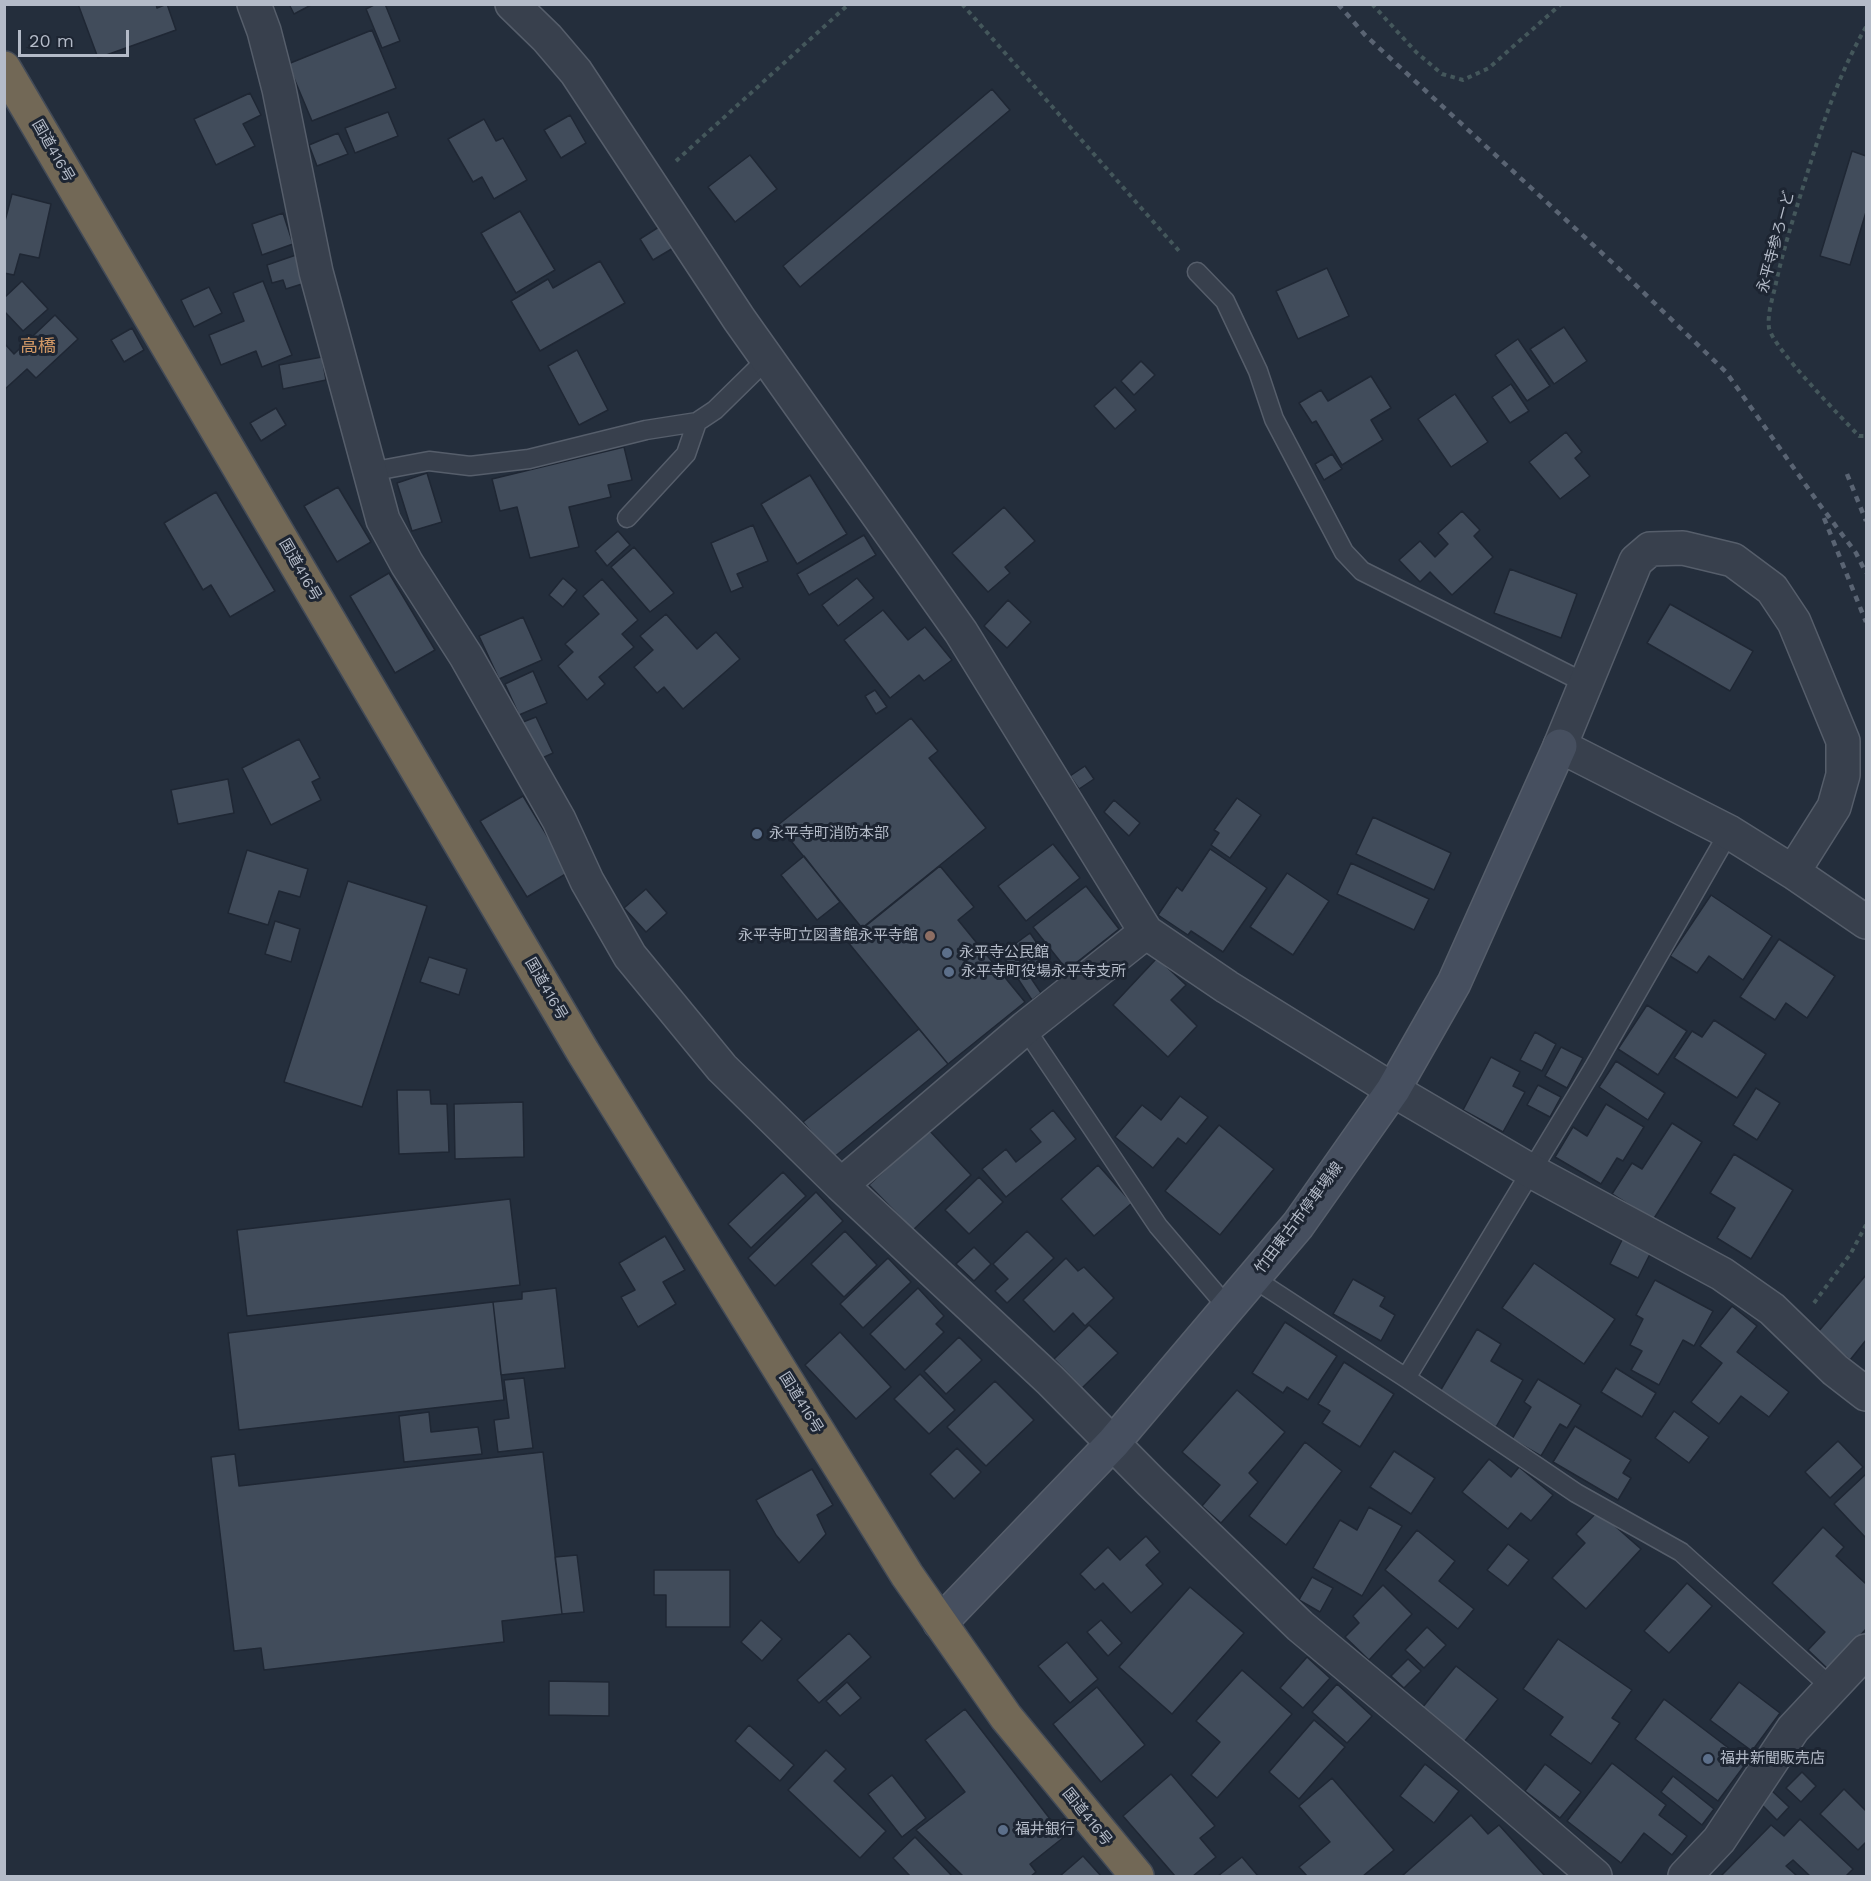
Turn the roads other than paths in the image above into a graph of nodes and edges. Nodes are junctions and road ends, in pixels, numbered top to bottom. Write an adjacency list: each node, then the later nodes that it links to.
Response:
1 (254, 4): 7 (street)
2 (512, 4): 5 (street)
3 (4, 68): 24 (highway, 国道416号)
4 (1197, 272): 9 (lane)
5 (767, 359): 6 (lane); 14 (street)
6 (697, 422): 7 (lane); 8 (lane)
7 (370, 472): 18 (street)
8 (627, 518)
9 (1585, 683): 10 (street); 12 (street)
10 (1560, 746): 11 (street); 16 (main road, 竹田東古市停車場線)
11 (1729, 832): 12 (street); 17 (lane)
12 (1793, 872): 13 (street)
13 (1866, 922)
14 (1146, 932): 15 (street); 16 (street)
15 (1025, 1028): 18 (street); 20 (lane)
16 (1393, 1090): 17 (street); 19 (main road, 竹田東古市停車場線)
17 (1531, 1171): 21 (lane); 22 (street)
18 (841, 1185): 23 (street)
19 (1253, 1278): 20 (main road, 竹田東古市停車場線); 21 (lane)
20 (1228, 1308): 23 (main road, 竹田東古市停車場線)
21 (1406, 1378): 26 (lane)
22 (1866, 1394)
23 (1113, 1443): 24 (main road, 竹田東古市停車場線); 28 (street)
24 (940, 1623): 27 (highway, 国道416号)
25 (1866, 1651): 26 (street)
26 (1831, 1687): 29 (street)
27 (1137, 1876)
28 (1595, 1876)
29 (1686, 1876)

